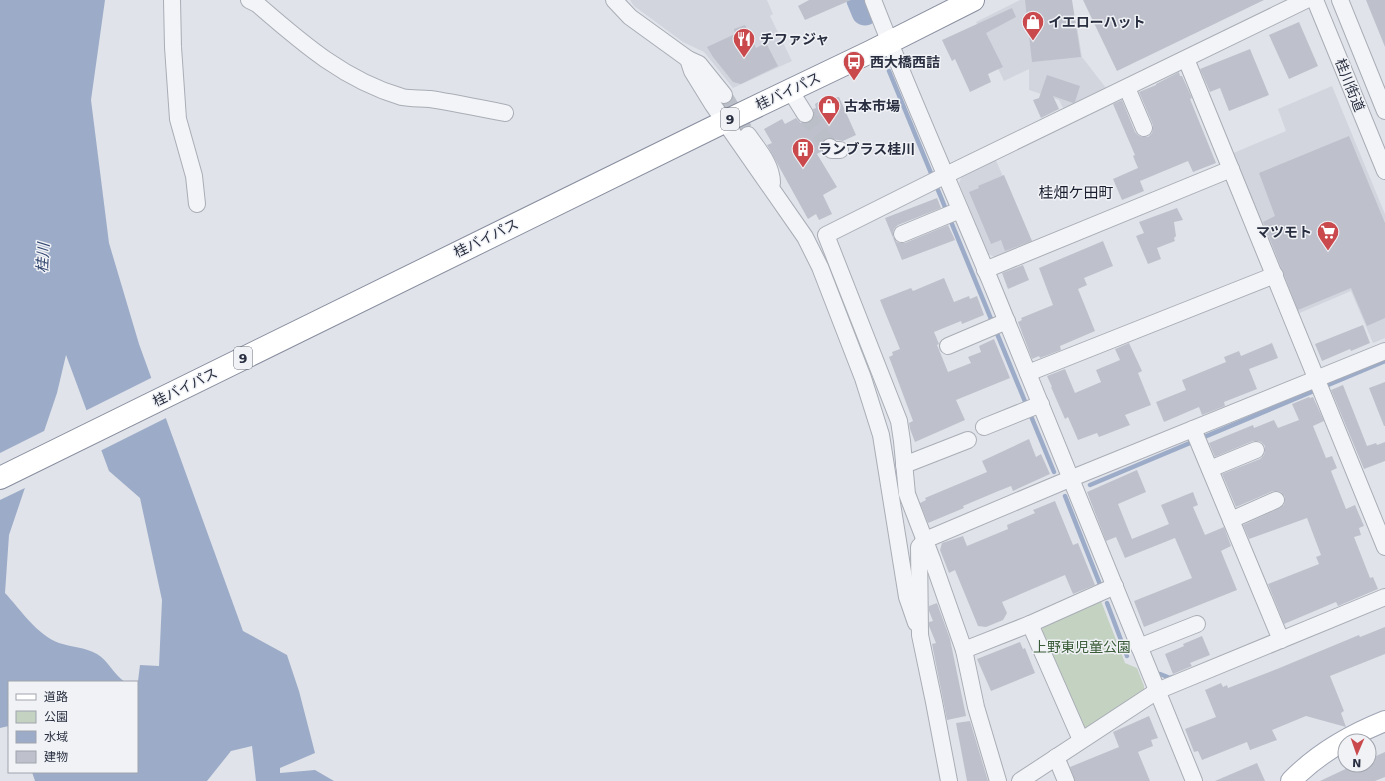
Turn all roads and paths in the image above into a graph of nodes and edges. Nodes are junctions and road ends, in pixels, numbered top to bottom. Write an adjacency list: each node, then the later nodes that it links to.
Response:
1 (172, 0): 25 (street)
2 (249, 0): 16 (street)
3 (614, 0): 10 (street)
4 (873, 0): 9 (street)
5 (973, 0): 9 (highway, 桂バイパス / 9)
6 (1306, 0): 11 (street)
7 (1315, 0): 22 (street, 桂川街道)
8 (1340, 0): 15 (street, 桂川街道)
9 (889, 41): 13 (highway, 桂バイパス / 9); 23 (street)
10 (688, 59): 14 (street); 18 (street)
11 (1186, 59): 12 (street); 21 (street)
12 (1127, 88): 19 (street); 23 (street)
13 (790, 90): 17 (street); 18 (highway, 桂バイパス / 9)
14 (724, 95)
15 (1385, 111)
16 (505, 113)
17 (805, 114)
18 (724, 122): 24 (street); 42 (highway, 桂バイパス / 9)
19 (1144, 128)
20 (748, 135): 24 (street)
21 (1231, 169): 28 (street); 29 (street)
22 (1385, 171)
23 (946, 175): 26 (street); 40 (street)
24 (772, 191): 52 (street)
25 (197, 204)
26 (960, 210): 27 (street); 28 (street)
27 (902, 234)
28 (986, 270): 30 (street)
29 (1275, 275): 33 (street); 34 (street)
30 (998, 325): 31 (street); 33 (street)
31 (948, 346)
32 (1385, 350): 34 (street)
33 (1028, 374): 35 (street)
34 (1317, 377): 37 (street); 47 (street)
35 (1032, 408): 36 (street); 43 (street)
36 (984, 427)
37 (1193, 429): 41 (street); 43 (street)
38 (968, 440): 40 (street)
39 (1256, 450): 41 (street)
40 (904, 465): 46 (street)
41 (1210, 470): 45 (street)
42 (0, 478)
43 (1072, 478): 46 (street); 48 (street)
44 (1276, 500): 45 (street)
45 (1231, 520): 53 (street)
46 (925, 540): 52 (street); 55 (street)
47 (1385, 547)
48 (1115, 586): 50 (street); 54 (street)
49 (1385, 597): 53 (street)
50 (1030, 624): 55 (street); 58 (street)
51 (1197, 624): 54 (street)
52 (920, 635): 60 (street)
53 (1281, 640): 56 (street)
54 (1140, 647): 56 (street)
55 (964, 650): 61 (street)
56 (1157, 691): 58 (street); 64 (street)
57 (1385, 721): 65 (main road)
58 (1081, 740): 59 (street)
59 (1056, 757): 62 (street); 63 (street)
60 (949, 781)
61 (998, 781)
62 (1020, 781)
63 (1066, 781)
64 (1194, 781)
65 (1291, 781)

